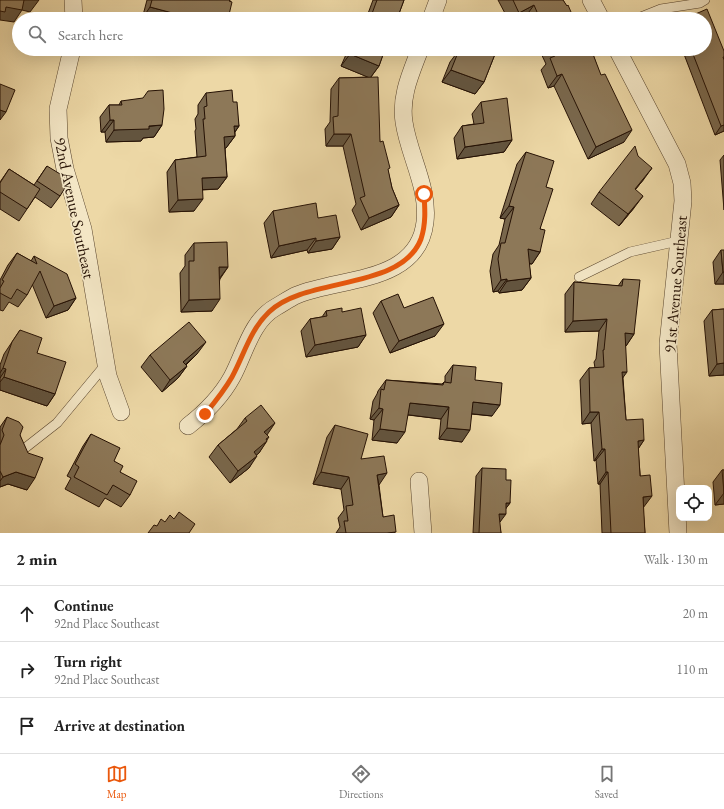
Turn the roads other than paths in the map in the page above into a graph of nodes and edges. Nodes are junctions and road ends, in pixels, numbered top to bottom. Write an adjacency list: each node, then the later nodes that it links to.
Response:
1 (73, 0): 5 (street)
2 (438, 0): 6 (street)
3 (591, 0): 7 (street)
4 (705, 0): 8 (lane)
5 (74, 12)
6 (434, 12)
7 (597, 12)
8 (654, 12)
9 (70, 56): 14 (street, 92nd Avenue Southeast)
10 (417, 56): 16 (street)
11 (621, 56): 12 (street, 91st Avenue Southeast)
12 (678, 241): 13 (lane); 20 (street, 91st Avenue Southeast)
13 (579, 277)
14 (106, 364): 15 (street, 92nd Avenue Southeast); 17 (lane)
15 (121, 412)
16 (188, 426)
17 (20, 452)
18 (419, 481): 19 (street)
19 (423, 533)
20 (678, 533)

